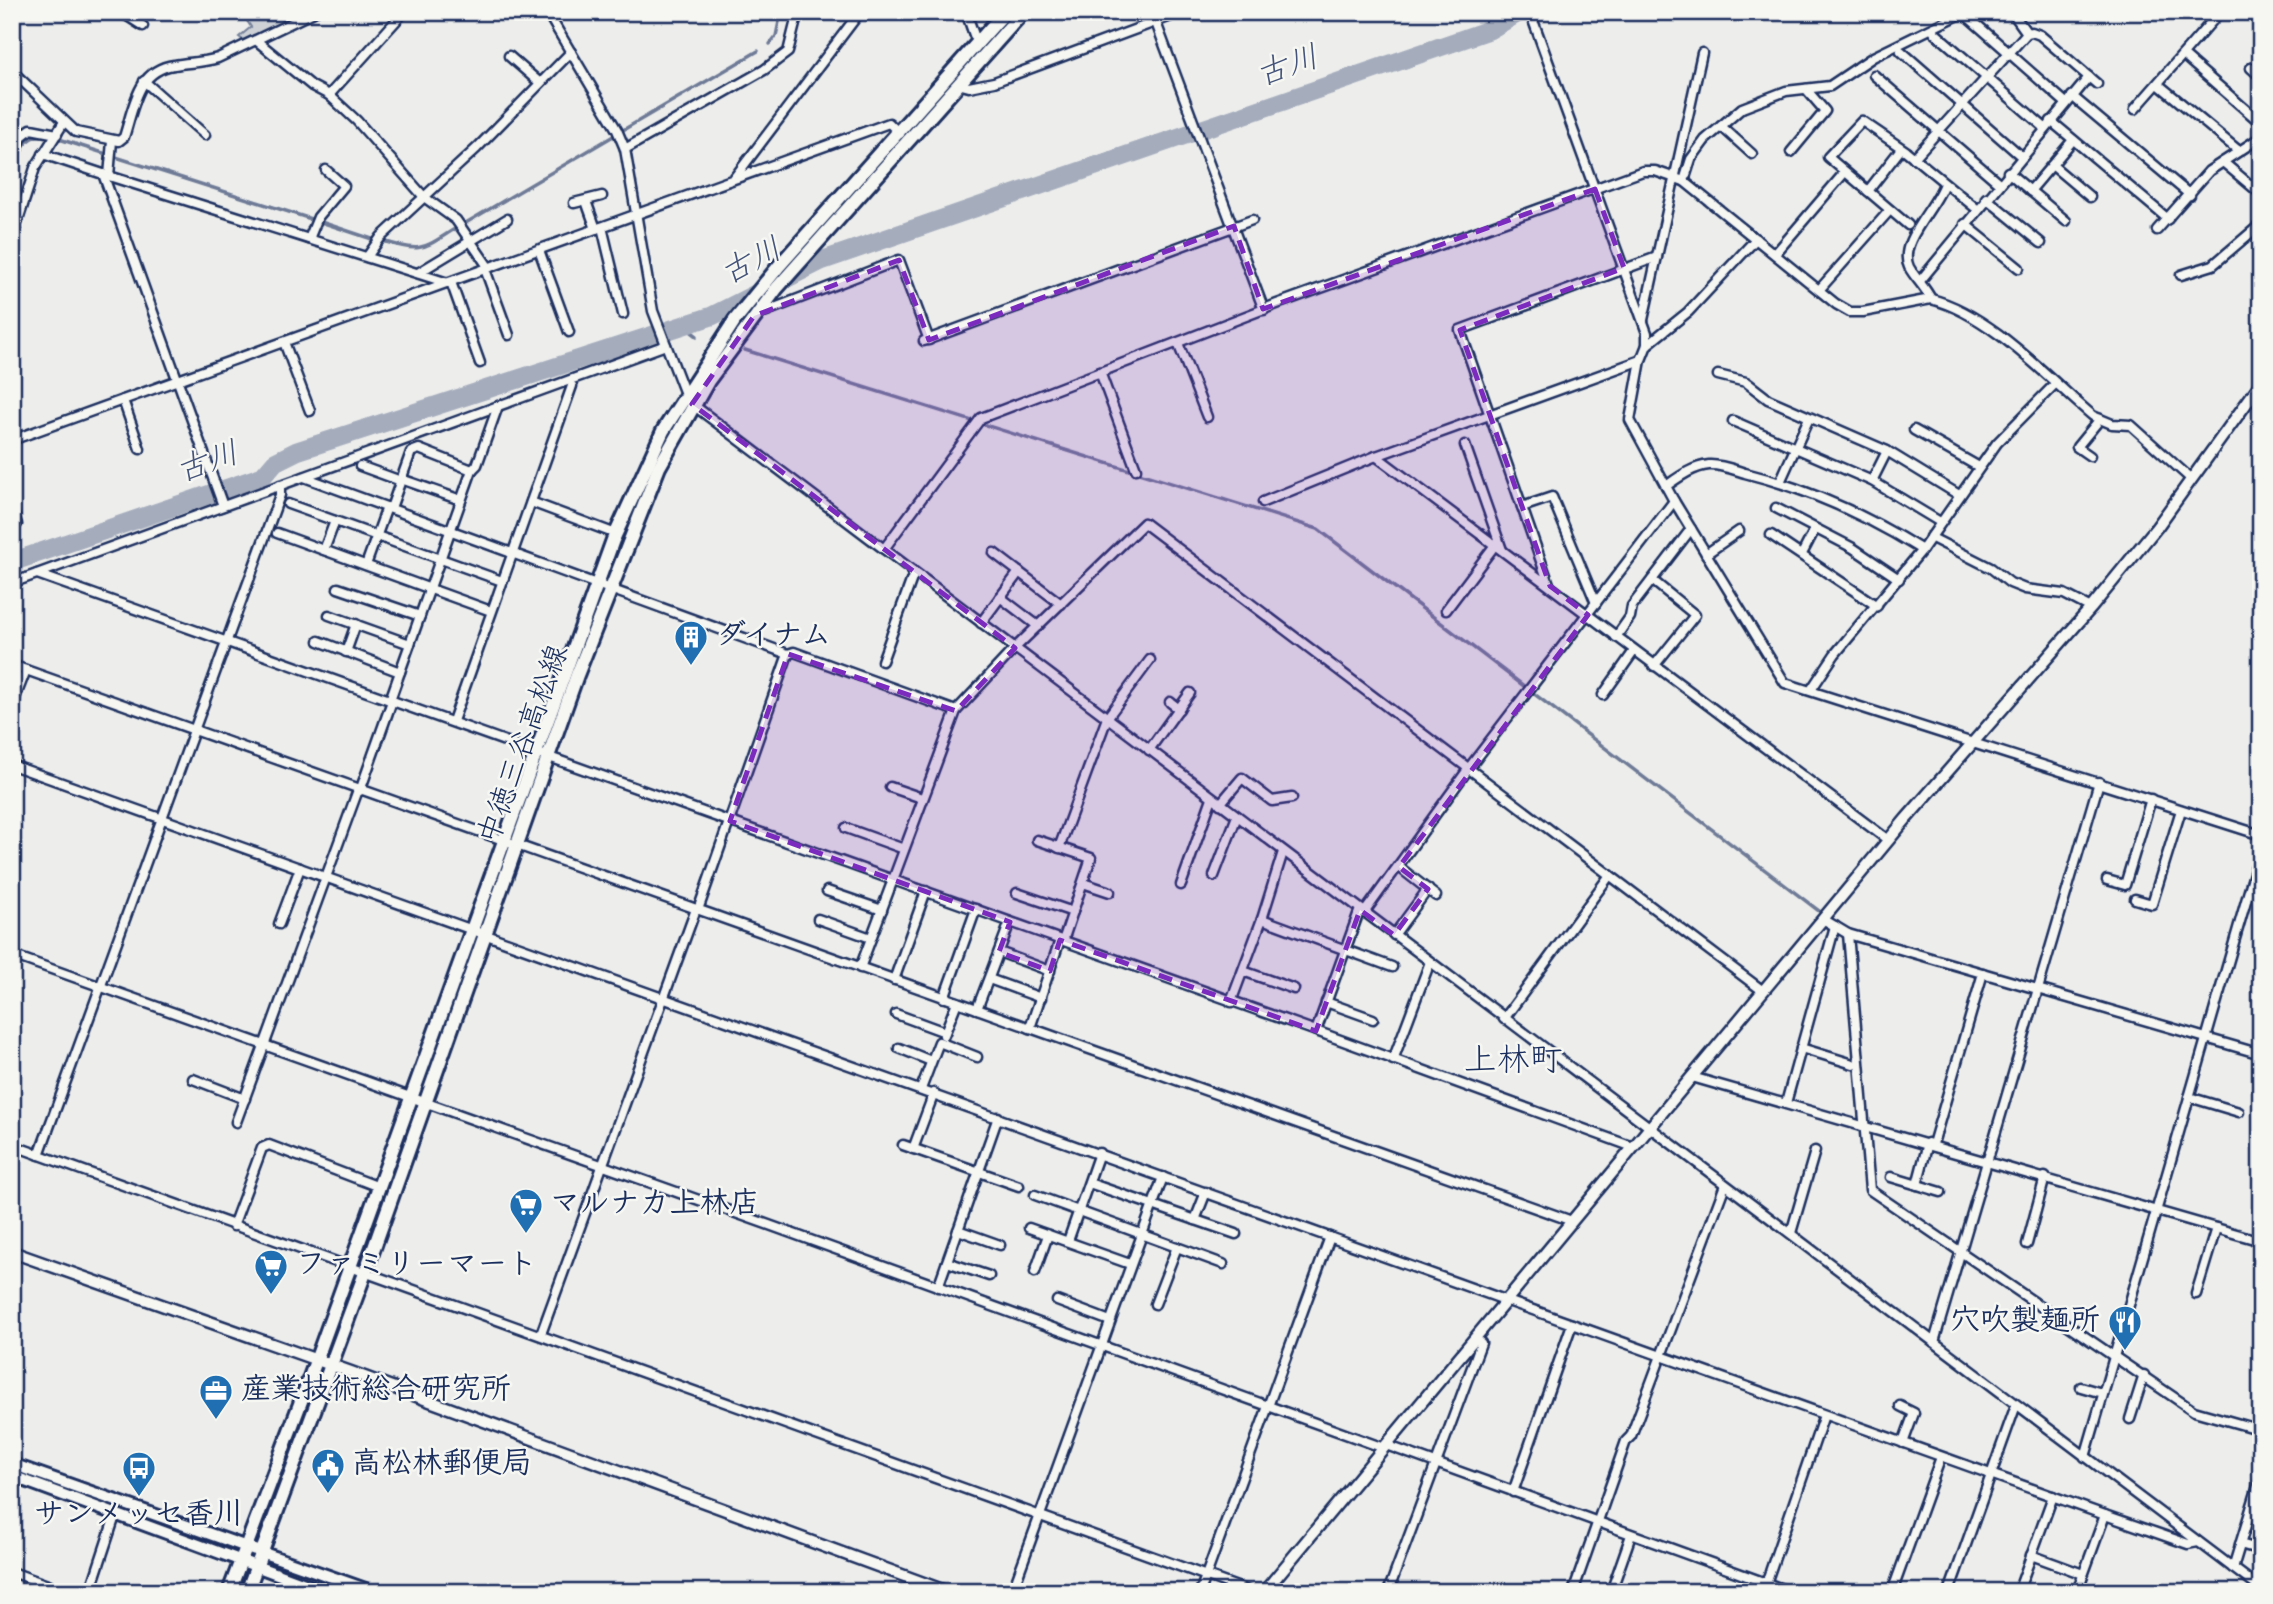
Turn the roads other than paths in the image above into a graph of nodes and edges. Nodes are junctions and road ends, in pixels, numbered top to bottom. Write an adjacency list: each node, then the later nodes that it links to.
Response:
1 (121, 12): 17 (street)
2 (314, 12): 20 (street)
3 (404, 12): 40 (street)
4 (547, 12): 23 (street)
5 (798, 12): 55 (street)
6 (860, 12): 70 (street)
7 (966, 12): 21 (street)
8 (1005, 12): 21 (main road, 中徳三谷高松線)
9 (1023, 12): 34 (main road, 中徳三谷高松線)
10 (1152, 12): 16 (street)
11 (1182, 12): 16 (street)
12 (2012, 12): 19 (street)
13 (2220, 12): 27 (street)
14 (1531, 14): 74 (street)
15 (1966, 14): 24 (street); 39 (street)
16 (1156, 22): 34 (street); 95 (street)
17 (143, 26)
18 (1934, 32): 31 (street)
19 (2027, 33): 24 (street); 32 (street)
20 (257, 41): 35 (street); 40 (street)
21 (980, 41): 34 (main road, 中徳三谷高松線)
22 (1901, 51): 42 (street)
23 (571, 52): 36 (street); 55 (street)
24 (2009, 52): 31 (street); 41 (street)
25 (1702, 53): 71 (street)
26 (509, 55): 36 (street)
27 (2183, 55): 38 (street); 45 (street)
28 (2251, 68): 33 (street)
29 (12, 71): 44 (street)
30 (1874, 75): 48 (street)
31 (1986, 77): 42 (street); 46 (street)
32 (2089, 77): 37 (street); 41 (street)
33 (2261, 77)
34 (953, 80): 51 (main road, 中徳三谷高松線)
35 (144, 81): 50 (street); 53 (street)
36 (540, 83): 80 (street)
37 (2097, 84)
38 (2158, 84): 43 (street); 57 (street)
39 (1806, 89): 47 (street); 58 (street)
40 (329, 94): 80 (street)
41 (2069, 100): 46 (street); 79 (street)
42 (1962, 104): 48 (street); 61 (street)
43 (2135, 109)
44 (64, 122): 49 (street); 53 (street)
45 (2261, 123)
46 (2048, 124): 52 (street); 61 (street)
47 (1721, 126): 60 (street); 71 (street)
48 (1939, 130): 62 (street); 73 (street)
49 (57, 134): 59 (street); 64 (street)
50 (205, 135)
51 (903, 137): 70 (street); 119 (main road, 中徳三谷高松線); 135 (main road, 中徳三谷高松線)
52 (2073, 140): 65 (street); 89 (street)
53 (112, 141): 69 (street)
54 (2259, 141): 57 (street)
55 (625, 149): 87 (street)
56 (1900, 150): 62 (street); 67 (street); 75 (street)
57 (2239, 151): 63 (street)
58 (1791, 152)
59 (43, 154): 69 (street); 99 (street)
60 (1752, 154)
61 (2021, 156): 68 (street)
62 (1914, 158): 72 (street)
63 (2223, 162): 77 (street); 79 (street)
64 (12, 165)
65 (2052, 165): 76 (street); 81 (street)
66 (326, 170): 100 (street)
67 (1845, 172): 75 (street); 105 (street)
68 (2008, 172): 73 (street); 76 (street)
69 (106, 175): 100 (street); 131 (street)
70 (733, 179): 87 (street)
71 (1680, 179): 74 (street); 101 (street); 107 (street)
72 (1944, 183): 85 (street); 113 (street)
73 (1999, 183): 82 (street)
74 (1595, 189): 108 (street); 117 (street)
75 (1868, 191): 86 (street)
76 (2031, 191): 91 (street)
77 (2261, 194)
78 (602, 195): 83 (street)
79 (2190, 195): 89 (street)
80 (424, 197): 102 (street); 106 (street)
81 (2090, 197)
82 (1986, 198): 85 (street); 103 (street)
83 (586, 201): 84 (street); 96 (street)
84 (574, 203)
85 (1977, 209): 92 (street)
86 (1890, 210): 94 (street); 115 (street)
87 (635, 215): 96 (street); 124 (street)
88 (507, 219): 102 (street)
89 (2168, 219): 97 (street)
90 (1252, 220): 95 (street)
91 (2066, 221)
92 (1965, 224): 109 (street); 113 (street)
93 (2261, 224): 98 (street)
94 (1908, 225)
95 (1234, 226): 117 (street); 119 (street)
96 (599, 228): 104 (street); 118 (street)
97 (2157, 230)
98 (2257, 232): 112 (street)
99 (12, 239)
100 (309, 239): 106 (street)
101 (1756, 239): 105 (street); 126 (street)
102 (471, 241): 110 (street); 111 (street)
103 (2041, 243)
104 (539, 250): 110 (street); 121 (street)
105 (1775, 254): 115 (street)
106 (368, 257): 111 (street)
107 (1657, 257): 108 (street); 120 (street)
108 (1624, 268): 120 (street); 140 (street)
109 (2019, 268)
110 (487, 269): 114 (street); 122 (street)
111 (418, 273): 114 (street)
112 (2181, 275)
113 (1920, 281): 116 (street)
114 (449, 282): 123 (street); 128 (street)
115 (1819, 290): 116 (street)
116 (1931, 299): 133 (street)
117 (1266, 309): 125 (street)
118 (623, 314)
119 (755, 315): 135 (main road, 中徳三谷高松線)
120 (1643, 320): 126 (street)
121 (569, 332)
122 (509, 335)
123 (284, 342): 131 (street); 138 (street)
124 (664, 343): 135 (street); 137 (street)
125 (1178, 343): 129 (street); 139 (street)
126 (1647, 345): 127 (street)
127 (1641, 360): 140 (street); 162 (street)
128 (480, 363)
129 (1100, 372): 154 (street); 185 (street)
130 (1718, 375): 141 (street)
131 (176, 381): 136 (street); 169 (street)
132 (2261, 383): 157 (street)
133 (2055, 384): 142 (street); 153 (street)
134 (572, 386): 166 (street)
135 (689, 399): 180 (main road, 中徳三谷高松線); 185 (street); 202 (main road, 中徳三谷高松線)
136 (123, 400): 145 (street); 147 (street)
137 (498, 406): 155 (street); 156 (street)
138 (310, 411)
139 (1207, 417)
140 (1489, 417): 150 (street); 171 (street)
141 (1809, 418): 148 (street); 149 (street)
142 (2100, 419): 151 (street); 157 (street)
143 (1733, 421): 148 (street)
144 (1914, 430): 153 (street)
145 (12, 440)
146 (1465, 445): 184 (street)
147 (140, 449)
148 (1795, 449): 159 (street); 160 (street)
149 (1887, 451): 159 (street); 163 (street)
150 (1376, 456): 167 (street); 184 (street)
151 (2090, 456)
152 (360, 466): 158 (street)
153 (1979, 467): 163 (street)
154 (1136, 469)
155 (472, 470): 158 (street); 164 (street)
156 (304, 477): 161 (street); 170 (street)
157 (2192, 478): 209 (street)
158 (401, 480): 164 (street); 170 (street)
159 (1872, 481): 174 (street)
160 (1780, 482): 162 (street); 187 (street)
161 (280, 485): 169 (street); 219 (street)
162 (1666, 486): 165 (street)
163 (1959, 495): 174 (street)
164 (461, 500): 177 (street)
165 (1674, 501): 175 (street); 206 (street)
166 (531, 502): 180 (street); 188 (street)
167 (1263, 502)
168 (288, 504): 173 (street)
169 (223, 506): 196 (street)
170 (389, 508): 177 (street); 182 (street)
171 (1522, 508): 201 (street); 206 (street)
172 (1776, 508): 176 (street)
173 (335, 521): 182 (street); 186 (street)
174 (1940, 522): 183 (street)
175 (1691, 529): 190 (street); 198 (street)
176 (1815, 529): 191 (street); 197 (street)
177 (451, 530): 188 (street); 192 (street)
178 (1739, 531): 190 (street)
179 (277, 533): 186 (street)
180 (616, 534): 202 (main road, 中徳三谷高松線)
181 (1771, 535): 191 (street)
182 (377, 536): 192 (street); 193 (street)
183 (1930, 537): 187 (street); 209 (street)
184 (1499, 547): 201 (street); 210 (street)
185 (884, 549): 195 (street)
186 (324, 550): 193 (street)
187 (1922, 550): 197 (street)
188 (512, 552): 199 (street); 202 (street)
189 (994, 553): 194 (street)
190 (1706, 554): 232 (street)
191 (1802, 554): 208 (street)
192 (440, 559): 199 (street); 204 (street)
193 (366, 565): 204 (street)
194 (1019, 572): 205 (street); 207 (street)
195 (914, 573): 215 (street); 227 (street)
196 (37, 574): 200 (street); 219 (street)
197 (1899, 579): 208 (street)
198 (1652, 580): 218 (street); 229 (street)
199 (502, 581): 211 (street)
200 (12, 583)
201 (1550, 586): 213 (street)
202 (603, 587): 225 (street); 245 (main road, 中徳三谷高松線)
203 (338, 588): 214 (street)
204 (430, 588): 211 (street); 214 (street)
205 (1000, 597): 215 (street); 217 (street)
206 (1596, 603): 213 (street)
207 (1061, 604): 217 (street); 247 (street)
208 (1877, 606): 232 (street)
209 (2091, 608): 243 (street)
210 (1446, 610)
211 (491, 611): 241 (street)
212 (329, 615): 216 (street)
213 (1588, 615): 218 (street); 247 (street)
214 (420, 616): 221 (street)
215 (981, 623): 222 (street)
216 (356, 625): 221 (street); 224 (street)
217 (1038, 626): 222 (street)
218 (1616, 637): 223 (street)
219 (225, 640): 235 (street); 242 (street)
220 (319, 641): 224 (street)
221 (410, 644): 231 (street)
222 (1015, 648): 239 (street); 240 (street)
223 (1634, 651): 229 (street); 234 (street)
224 (346, 652): 231 (street)
225 (788, 654): 239 (street); 259 (street)
226 (1150, 660): 240 (street)
227 (882, 662)
228 (12, 666): 230 (street)
229 (1654, 666): 263 (street)
230 (26, 670): 237 (street); 242 (street)
231 (400, 672): 235 (street)
232 (1815, 691): 243 (street)
233 (1190, 693): 238 (street)
234 (1603, 695)
235 (391, 701): 241 (street); 250 (street)
236 (1170, 702): 238 (street)
237 (12, 706)
238 (1179, 709): 244 (street)
239 (956, 711): 251 (street)
240 (1107, 718): 244 (street); 265 (street)
241 (453, 721): 245 (street)
242 (193, 732): 250 (street); 258 (street)
243 (1971, 743): 248 (street); 263 (street)
244 (1149, 750): 252 (street)
245 (542, 755): 259 (street); 264 (main road, 中徳三谷高松線)
246 (12, 765): 258 (street)
247 (1469, 768): 269 (street); 271 (street)
248 (2099, 782): 254 (street); 314 (street)
249 (890, 787): 251 (street)
250 (359, 790): 264 (street); 273 (street)
251 (922, 798): 266 (street)
252 (1212, 798): 255 (street); 277 (street)
253 (1292, 798): 255 (street)
254 (2151, 799): 256 (street); 275 (street)
255 (1220, 804): 257 (street)
256 (2181, 810): 261 (street); 284 (street)
257 (1237, 816): 268 (street); 272 (street)
258 (161, 818): 270 (street); 312 (street)
259 (730, 821): 274 (street); 286 (street)
260 (846, 828): 266 (street)
261 (2261, 835)
262 (1037, 840): 265 (street)
263 (1888, 840): 292 (street)
264 (510, 844): 286 (street); 296 (main road, 中徳三谷高松線)
265 (1059, 848): 276 (street)
266 (904, 849): 274 (street)
267 (2261, 849): 329 (street)
268 (1283, 852): 288 (street); 291 (street)
269 (1399, 867): 278 (street); 288 (street)
270 (300, 868): 273 (street); 294 (street)
271 (1610, 875): 315 (street); 325 (street)
272 (1214, 876)
273 (326, 878): 296 (street); 331 (street)
274 (893, 880): 280 (street); 287 (street)
275 (2107, 880)
276 (1083, 883): 282 (street); 289 (street)
277 (1181, 885)
278 (1428, 889): 283 (street); 298 (street)
279 (827, 891): 287 (street)
280 (926, 891): 285 (street); 311 (street)
281 (1017, 892): 289 (street)
282 (1110, 892)
283 (1436, 896)
284 (2135, 899)
285 (976, 909): 293 (street); 317 (street)
286 (697, 910): 306 (street); 316 (street)
287 (882, 910): 299 (street)
288 (1362, 911): 298 (street); 301 (street)
289 (1073, 912): 300 (street)
290 (818, 919): 299 (street)
291 (1262, 919): 301 (street); 308 (street)
292 (1823, 919): 295 (street); 315 (street)
293 (1010, 922): 300 (street); 302 (street)
294 (279, 925)
295 (1835, 926): 297 (street); 333 (street)
296 (478, 933): 316 (street); 345 (main road, 中徳三谷高松線); 347 (main road, 中徳三谷高松線)
297 (1848, 933): 309 (street); 351 (street)
298 (1394, 935): 304 (street)
299 (871, 937): 306 (street)
300 (1062, 941): 307 (street); 320 (street)
301 (1345, 951): 305 (street); 321 (street)
302 (999, 952): 307 (street); 310 (street)
303 (12, 955): 312 (street)
304 (1430, 962): 325 (street); 336 (street)
305 (1392, 967)
306 (860, 968): 311 (street)
307 (1050, 971): 318 (street)
308 (1243, 971): 313 (street); 320 (street)
309 (1983, 973): 314 (street); 353 (street)
310 (989, 979): 318 (street); 322 (street)
311 (894, 980): 317 (street)
312 (100, 987): 331 (street); 360 (street)
313 (1294, 989)
314 (2037, 989): 329 (street); 361 (street)
315 (1763, 991): 339 (street)
316 (664, 998): 341 (street); 362 (street)
317 (944, 998): 319 (street)
318 (1041, 998): 326 (street)
319 (957, 1002): 322 (street); 328 (street)
320 (1231, 1002): 327 (street)
321 (1326, 1002): 324 (street); 327 (street)
322 (977, 1009): 326 (street)
323 (896, 1014): 328 (street)
324 (1373, 1019)
325 (1504, 1019): 352 (street)
326 (1030, 1028): 379 (street)
327 (1316, 1031): 336 (street)
328 (945, 1032): 330 (street)
329 (2206, 1038): 334 (street); 343 (street)
330 (941, 1043): 335 (street); 337 (street)
331 (266, 1045): 344 (street); 345 (street)
332 (899, 1048): 337 (street)
333 (1801, 1048): 338 (street); 346 (street)
334 (2261, 1054)
335 (977, 1057)
336 (1393, 1060): 356 (street)
337 (931, 1061): 341 (street)
338 (1853, 1064)
339 (1692, 1077): 346 (street); 352 (street)
340 (193, 1079): 344 (street)
341 (921, 1089): 342 (street)
342 (934, 1093): 349 (street); 357 (street)
343 (2189, 1097): 348 (street); 376 (street)
344 (245, 1099): 350 (street)
345 (410, 1099): 347 (street); 371 (main road, 中徳三谷高松線)
346 (1786, 1103): 351 (street)
347 (424, 1104): 362 (street); 401 (main road, 中徳三谷高松線)
348 (2239, 1112)
349 (998, 1117): 359 (street); 363 (street)
350 (236, 1122)
351 (1866, 1125): 353 (street); 394 (street)
352 (1649, 1128): 356 (street); 368 (street)
353 (1930, 1144): 361 (street); 369 (street)
354 (12, 1145): 360 (street)
355 (903, 1145): 357 (street)
356 (1633, 1147): 379 (street)
357 (913, 1149): 363 (street)
358 (1815, 1151): 384 (street)
359 (1099, 1153): 364 (street); 367 (street)
360 (38, 1155): 380 (street)
361 (1986, 1160): 366 (street); 394 (street)
362 (603, 1166): 403 (street); 410 (street)
363 (979, 1172): 370 (street); 383 (street)
364 (1163, 1177): 372 (street); 375 (street)
365 (1891, 1177): 369 (street)
366 (2046, 1177): 376 (street); 391 (street)
367 (1089, 1183): 375 (street); 377 (street)
368 (1725, 1185): 384 (street); 415 (street)
369 (1917, 1185): 373 (street)
370 (1019, 1186)
371 (379, 1187): 380 (street); 399 (main road, 中徳三谷高松線)
372 (1206, 1192): 378 (street); 388 (street)
373 (1941, 1192)
374 (1035, 1195): 377 (street)
375 (1152, 1205): 378 (street); 385 (street)
376 (2155, 1209): 382 (street); 414 (street)
377 (1078, 1212): 385 (street); 389 (street)
378 (1195, 1220): 386 (street)
379 (1572, 1221): 406 (street)
380 (233, 1226): 399 (street)
381 (1029, 1228): 387 (street)
382 (2217, 1228): 390 (street); 404 (street)
383 (958, 1230): 392 (street); 396 (street)
384 (1791, 1233): 412 (street)
385 (1141, 1234): 393 (street); 397 (street)
386 (1236, 1234)
387 (1048, 1235): 389 (street); 400 (street)
388 (1330, 1237): 406 (street); 423 (street)
389 (1068, 1241): 397 (street)
390 (2261, 1241)
391 (2026, 1244)
392 (1000, 1245)
393 (1177, 1247): 398 (street); 407 (street)
394 (1960, 1250): 412 (street); 414 (street)
395 (12, 1252): 416 (street)
396 (947, 1262): 402 (street); 403 (street)
397 (1130, 1264): 408 (street)
398 (1223, 1264)
399 (349, 1267): 401 (street); 416 (main road, 中徳三谷高松線)
400 (1035, 1272)
401 (365, 1273): 410 (street); 417 (main road, 中徳三谷高松線)
402 (989, 1276)
403 (938, 1287): 413 (street)
404 (2196, 1294)
405 (1057, 1301): 408 (street)
406 (1506, 1301): 409 (street); 411 (street)
407 (1155, 1304)
408 (1110, 1321): 413 (street)
409 (1572, 1324): 415 (street); 437 (street)
410 (541, 1334): 440 (street)
411 (1475, 1338): 428 (street); 432 (street)
412 (1934, 1342): 421 (street)
413 (1101, 1346): 423 (street); 440 (street)
414 (2113, 1353): 418 (street); 420 (street)
415 (1660, 1354): 424 (street); 442 (street)
416 (316, 1360): 417 (street); 446 (main road, 中徳三谷高松線)
417 (331, 1365): 448 (main road, 中徳三谷高松線); 464 (street)
418 (2144, 1375): 425 (street); 426 (street)
419 (2081, 1387): 420 (street)
420 (2102, 1393): 430 (street)
421 (2017, 1405): 430 (street); 433 (street)
422 (1900, 1406): 427 (street)
423 (1269, 1407): 428 (street); 455 (street)
424 (1824, 1415): 427 (street); 456 (street)
425 (2130, 1419)
426 (2261, 1430)
427 (1903, 1443): 429 (street)
428 (1385, 1447): 432 (street); 468 (street)
429 (1941, 1457): 433 (street); 474 (street)
430 (2085, 1457): 444 (street)
431 (12, 1464): 446 (main road)
432 (1436, 1464): 437 (street); 469 (street)
433 (1991, 1475): 438 (street); 475 (street)
434 (12, 1476): 439 (main road)
435 (2261, 1476): 436 (street)
436 (2259, 1490): 445 (street)
437 (1513, 1492): 442 (street)
438 (2053, 1496): 441 (street); 449 (street)
439 (116, 1513): 450 (main road); 459 (street)
440 (1041, 1515): 455 (street); 465 (street)
441 (2105, 1515): 444 (street); 454 (street)
442 (1597, 1523): 443 (street); 470 (street)
443 (1631, 1535): 456 (street); 471 (street)
444 (2199, 1542): 452 (street)
445 (2241, 1544): 447 (street); 452 (street)
446 (245, 1545): 448 (main road); 450 (main road, 中徳三谷高松線)
447 (2261, 1550)
448 (262, 1551): 451 (main road, 中徳三谷高松線); 463 (main road)
449 (2031, 1555): 454 (street); 476 (street)
450 (238, 1561): 451 (main road); 460 (main road, 中徳三谷高松線)
451 (256, 1567): 461 (main road, 中徳三谷高松線); 462 (main road)
452 (2233, 1568): 457 (street)
453 (12, 1572): 458 (street)
454 (2083, 1574): 477 (street)
455 (1206, 1575): 466 (street); 467 (street)
456 (1766, 1583): 472 (street); 473 (street)
457 (2261, 1589)
458 (67, 1592)
459 (90, 1592)
460 (229, 1592)
461 (247, 1592)
462 (327, 1592)
463 (374, 1592)
464 (948, 1592)
465 (1012, 1592)
466 (1200, 1592)
467 (1251, 1592)
468 (1264, 1592)
469 (1388, 1592)
470 (1573, 1592)
471 (1611, 1592)
472 (1763, 1592)
473 (1791, 1592)
474 (1892, 1592)
475 (1949, 1592)
476 (2018, 1592)
477 (2077, 1592)

